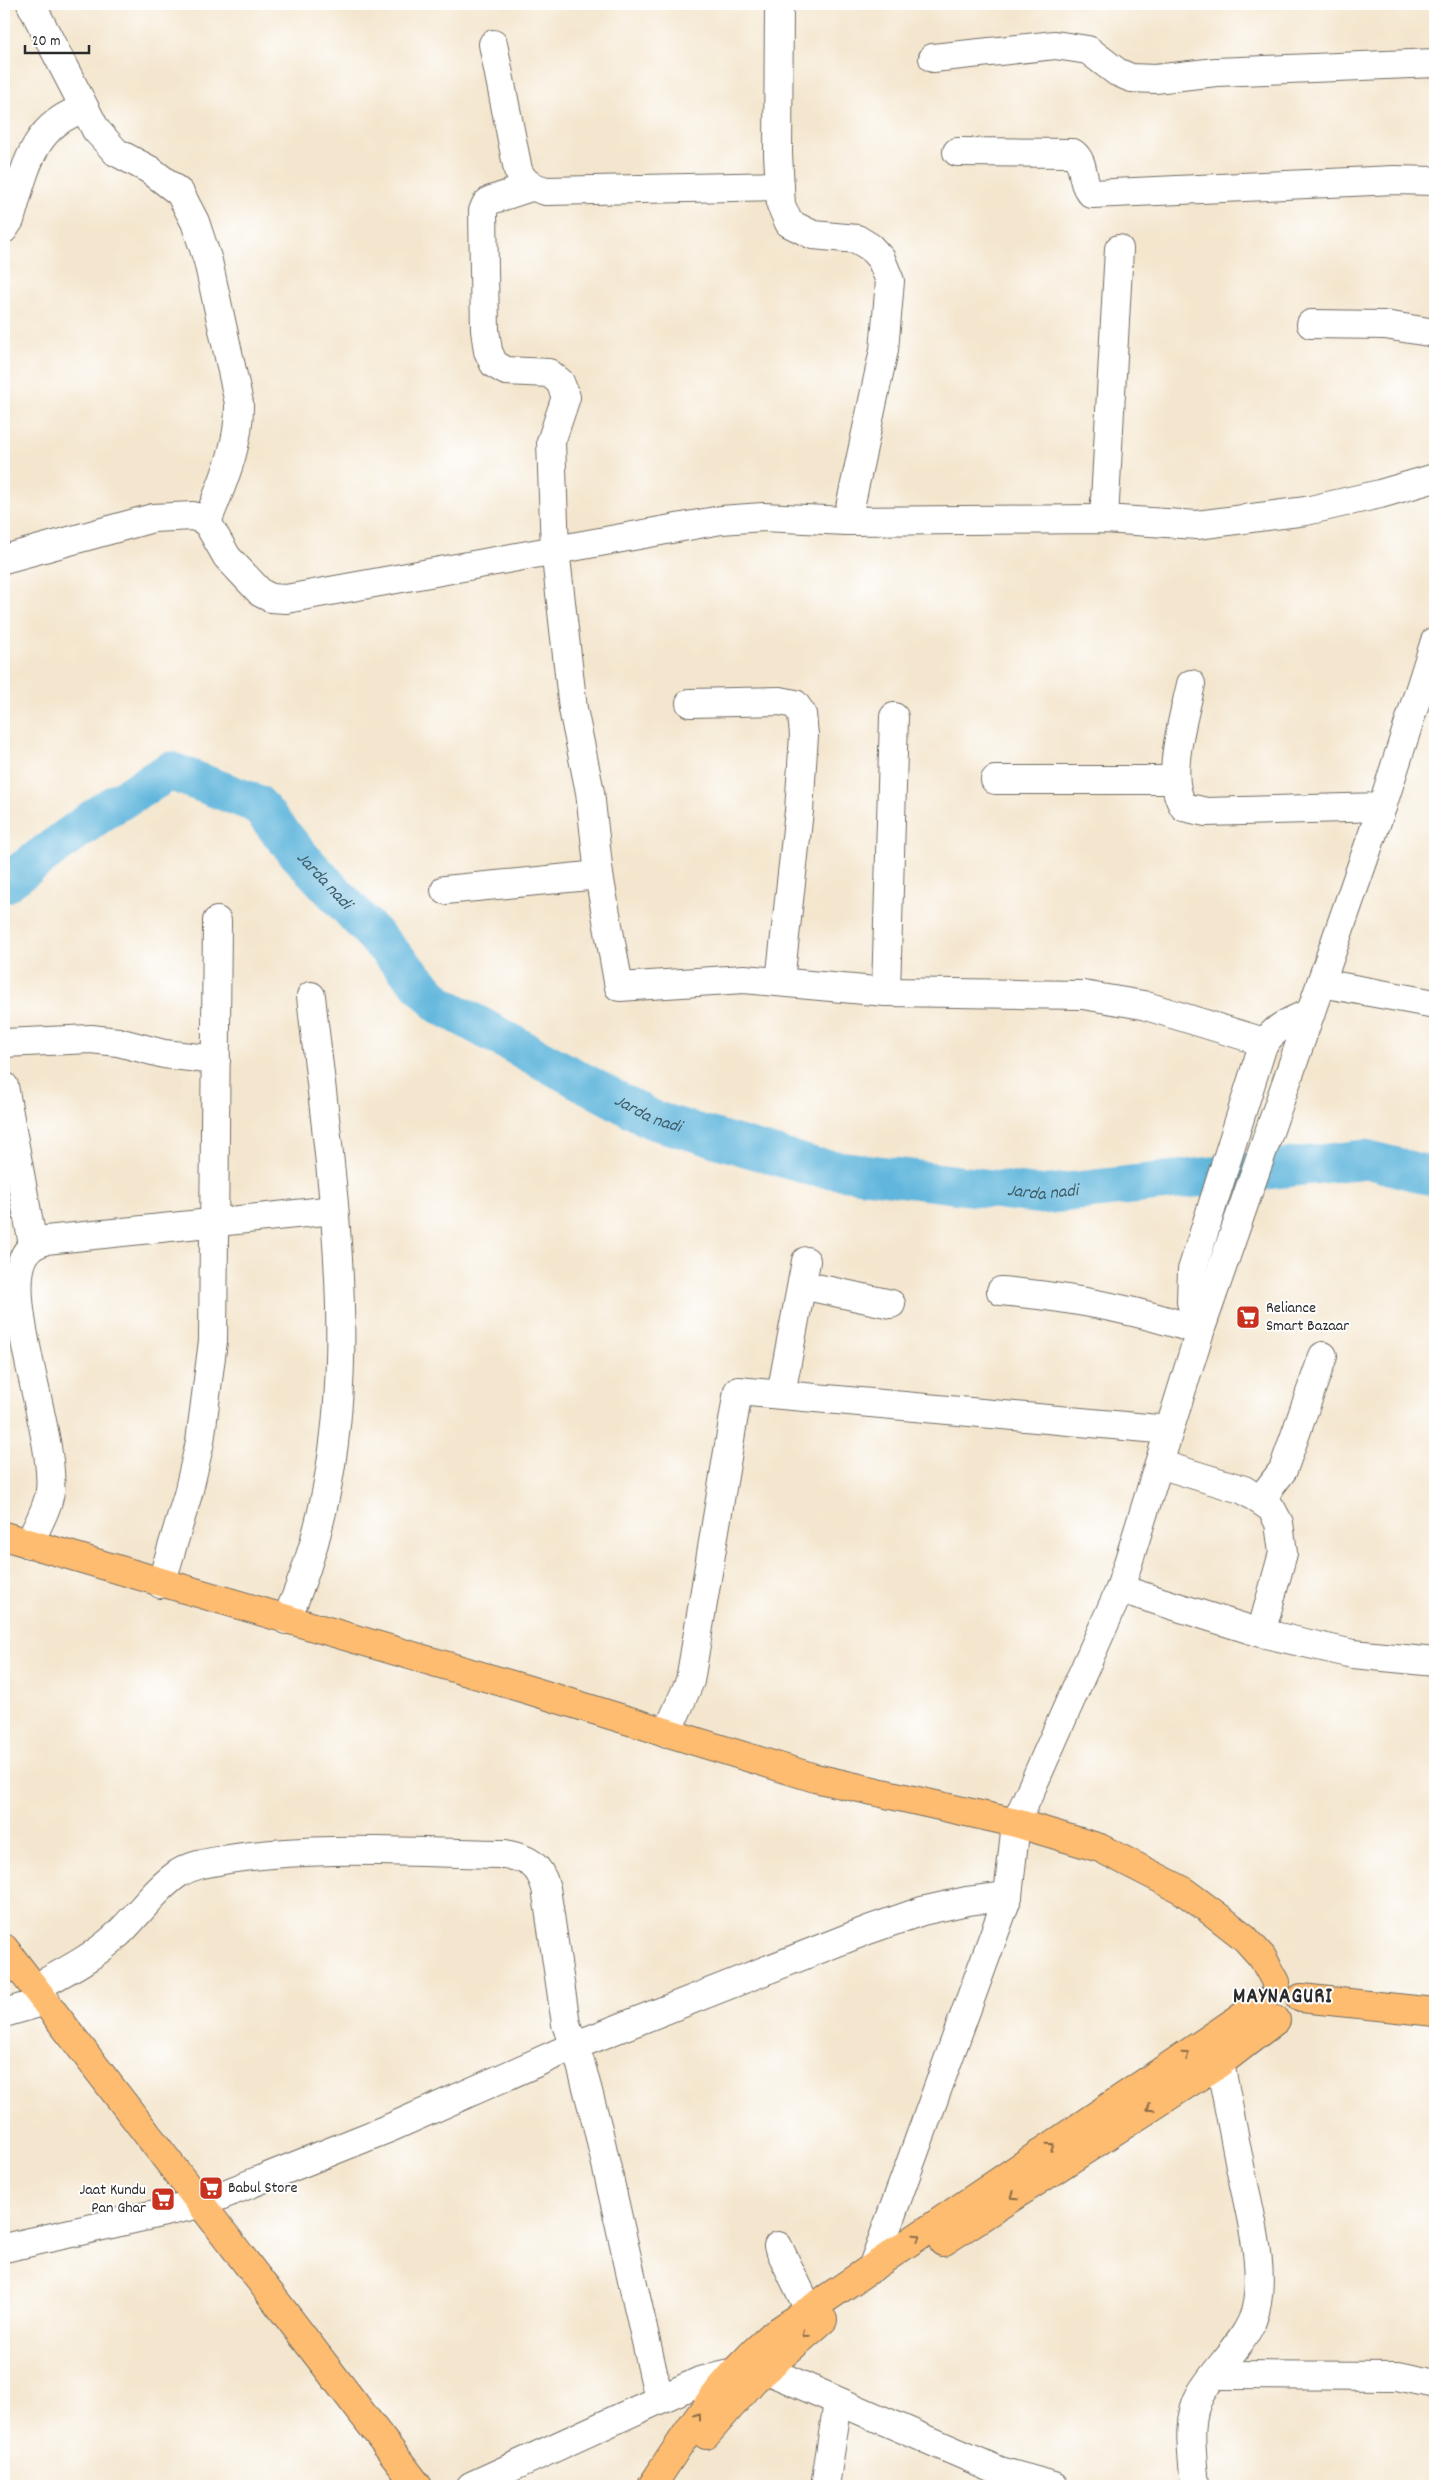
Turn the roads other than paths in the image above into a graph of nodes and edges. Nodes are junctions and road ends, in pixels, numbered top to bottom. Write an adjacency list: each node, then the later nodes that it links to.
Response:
1 (31, 4): 6 (street)
2 (779, 4): 9 (street)
3 (493, 44): 10 (street)
4 (933, 58): 5 (street)
5 (1435, 63)
6 (84, 109): 11 (street); 18 (street)
7 (957, 152): 8 (street)
8 (1435, 181)
9 (780, 186): 10 (street); 17 (street)
10 (531, 187): 19 (street)
11 (4, 229)
12 (1120, 249): 16 (street)
13 (1311, 324): 14 (street)
14 (1435, 333)
15 (1435, 478): 16 (street)
16 (1104, 519): 17 (street)
17 (847, 521): 19 (street)
18 (207, 522): 19 (street); 20 (street)
19 (555, 549): 28 (street)
20 (4, 559)
21 (1435, 641): 27 (street)
22 (1191, 684): 26 (street)
23 (690, 703): 31 (street)
24 (894, 717): 33 (street)
25 (995, 780): 26 (street)
26 (1174, 780): 27 (street)
27 (1382, 807): 32 (street)
28 (600, 875): 29 (street); 31 (street)
29 (445, 890)
30 (217, 921): 39 (street)
31 (780, 981): 33 (street)
32 (1321, 983): 35 (street); 36 (street)
33 (886, 992): 38 (street)
34 (311, 996): 41 (street)
35 (1435, 1004)
36 (1309, 1018): 38 (street); 47 (street)
37 (4, 1043): 39 (street)
38 (1263, 1045): 47 (street)
39 (216, 1060): 42 (street)
40 (4, 1086): 43 (street)
41 (334, 1210): 42 (street); 56 (street)
42 (215, 1223): 43 (street); 54 (street)
43 (33, 1245): 46 (street)
44 (1000, 1291): 47 (street)
45 (891, 1304): 49 (street)
46 (12, 1310): 53 (street)
47 (1200, 1331): 50 (street)
48 (1323, 1356): 52 (street)
49 (780, 1394): 50 (street); 59 (street)
50 (1169, 1430): 51 (street)
51 (1159, 1464): 52 (street); 55 (street)
52 (1260, 1500): 57 (street)
53 (16, 1540): 54 (main road)
54 (161, 1584): 56 (main road)
55 (1120, 1589): 57 (street); 60 (street)
56 (286, 1620): 59 (main road)
57 (1261, 1633): 58 (street)
58 (1435, 1662)
59 (667, 1733): 60 (main road)
60 (1016, 1823): 61 (street); 64 (main road)
61 (1008, 1896): 67 (street); 72 (street)
62 (4, 1948): 63 (main road)
63 (41, 1995): 66 (street); 67 (street); 69 (main road)
64 (1271, 2002): 65 (main road); 68 (main road); 72 (main road, one-way to 64)
65 (1435, 2012)
66 (4, 2013)
67 (574, 2046): 69 (street); 78 (street)
68 (1220, 2063): 74 (main road, one-way to 74); 76 (street)
69 (200, 2204): 71 (street); 80 (main road)
70 (778, 2246): 73 (street)
71 (4, 2248)
72 (872, 2268): 73 (main road)
73 (809, 2310): 75 (main road)
74 (764, 2369): 79 (street); 83 (main road)
75 (731, 2374): 78 (street); 82 (main road, one-way to 75)
76 (1214, 2375): 77 (street); 86 (street)
77 (1435, 2384)
78 (659, 2399): 81 (street)
79 (838, 2402): 84 (street); 85 (street)
80 (418, 2486)
81 (470, 2486)
82 (652, 2486)
83 (674, 2486)
84 (825, 2486)
85 (1054, 2486)
86 (1194, 2486)

